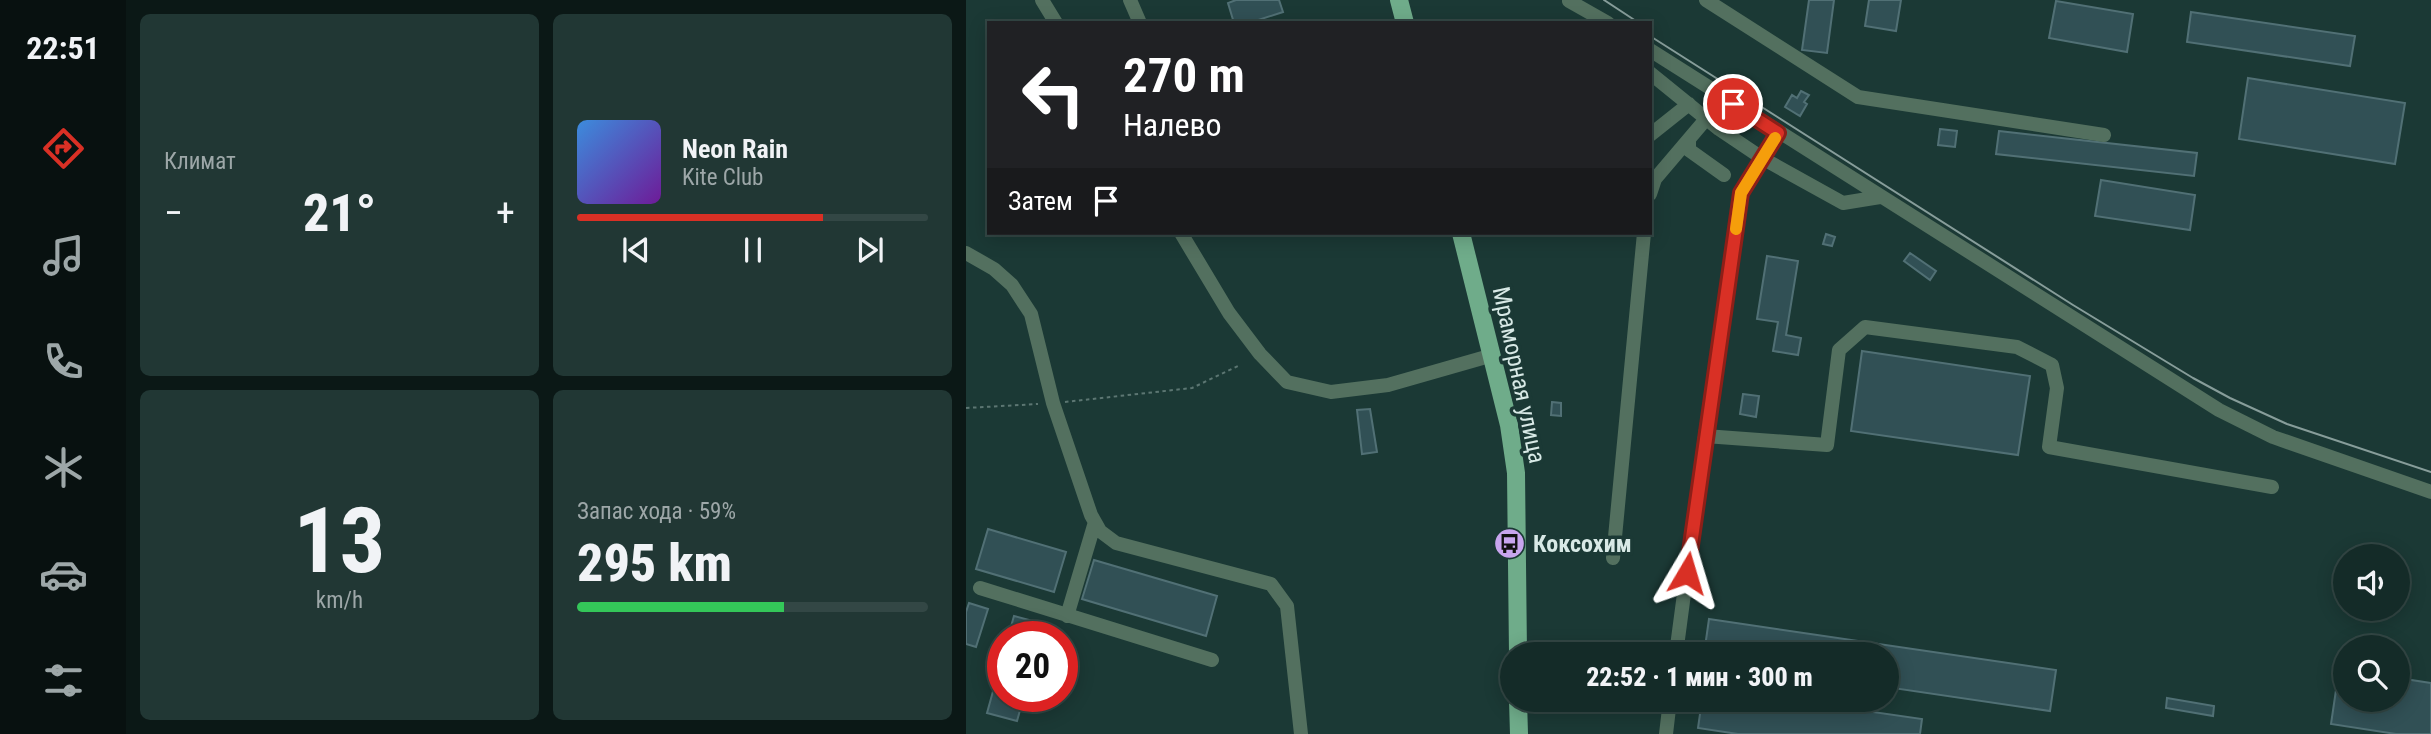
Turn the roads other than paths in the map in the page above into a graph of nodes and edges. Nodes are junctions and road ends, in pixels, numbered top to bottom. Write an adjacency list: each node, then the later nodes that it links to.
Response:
1 (1042, 0): 6 (street)
2 (1130, 0): 7 (street)
3 (1399, 0): 8 (main road)
4 (1706, 0): 18 (street)
5 (1568, 1): 9 (street); 10 (street)
6 (1055, 21)
7 (1139, 21)
8 (1404, 21)
9 (1584, 21)
10 (1604, 21)
11 (1652, 51): 13 (street)
12 (1652, 75): 14 (street)
13 (1722, 97): 15 (street); 17 (street)
14 (1689, 104): 15 (street); 16 (street)
15 (1706, 119): 19 (street); 20 (street)
16 (1652, 133)
17 (1778, 133): 20 (street); 23 (street)
18 (2104, 135)
19 (1689, 139): 21 (street); 22 (street)
20 (1762, 158): 23 (street); 29 (street)
21 (1724, 175)
22 (1652, 188)
23 (1880, 197): 31 (street)
24 (1186, 235): 28 (street)
25 (1462, 235): 28 (main road, Мраморная улица)
26 (1644, 235): 33 (street)
27 (966, 253): 32 (street)
28 (1493, 355): 36 (main road, Мраморная улица)
29 (1705, 436): 30 (street); 37 (street)
30 (2272, 487)
31 (2431, 492)
32 (1095, 522): 35 (street); 41 (street)
33 (1612, 558)
34 (980, 588): 35 (street)
35 (1068, 616): 38 (street)
36 (1518, 642)
37 (1678, 642)
38 (1212, 660)
39 (1518, 712): 42 (main road)
40 (1669, 712): 43 (street)
41 (1301, 734)
42 (1519, 734)
43 (1666, 734)

